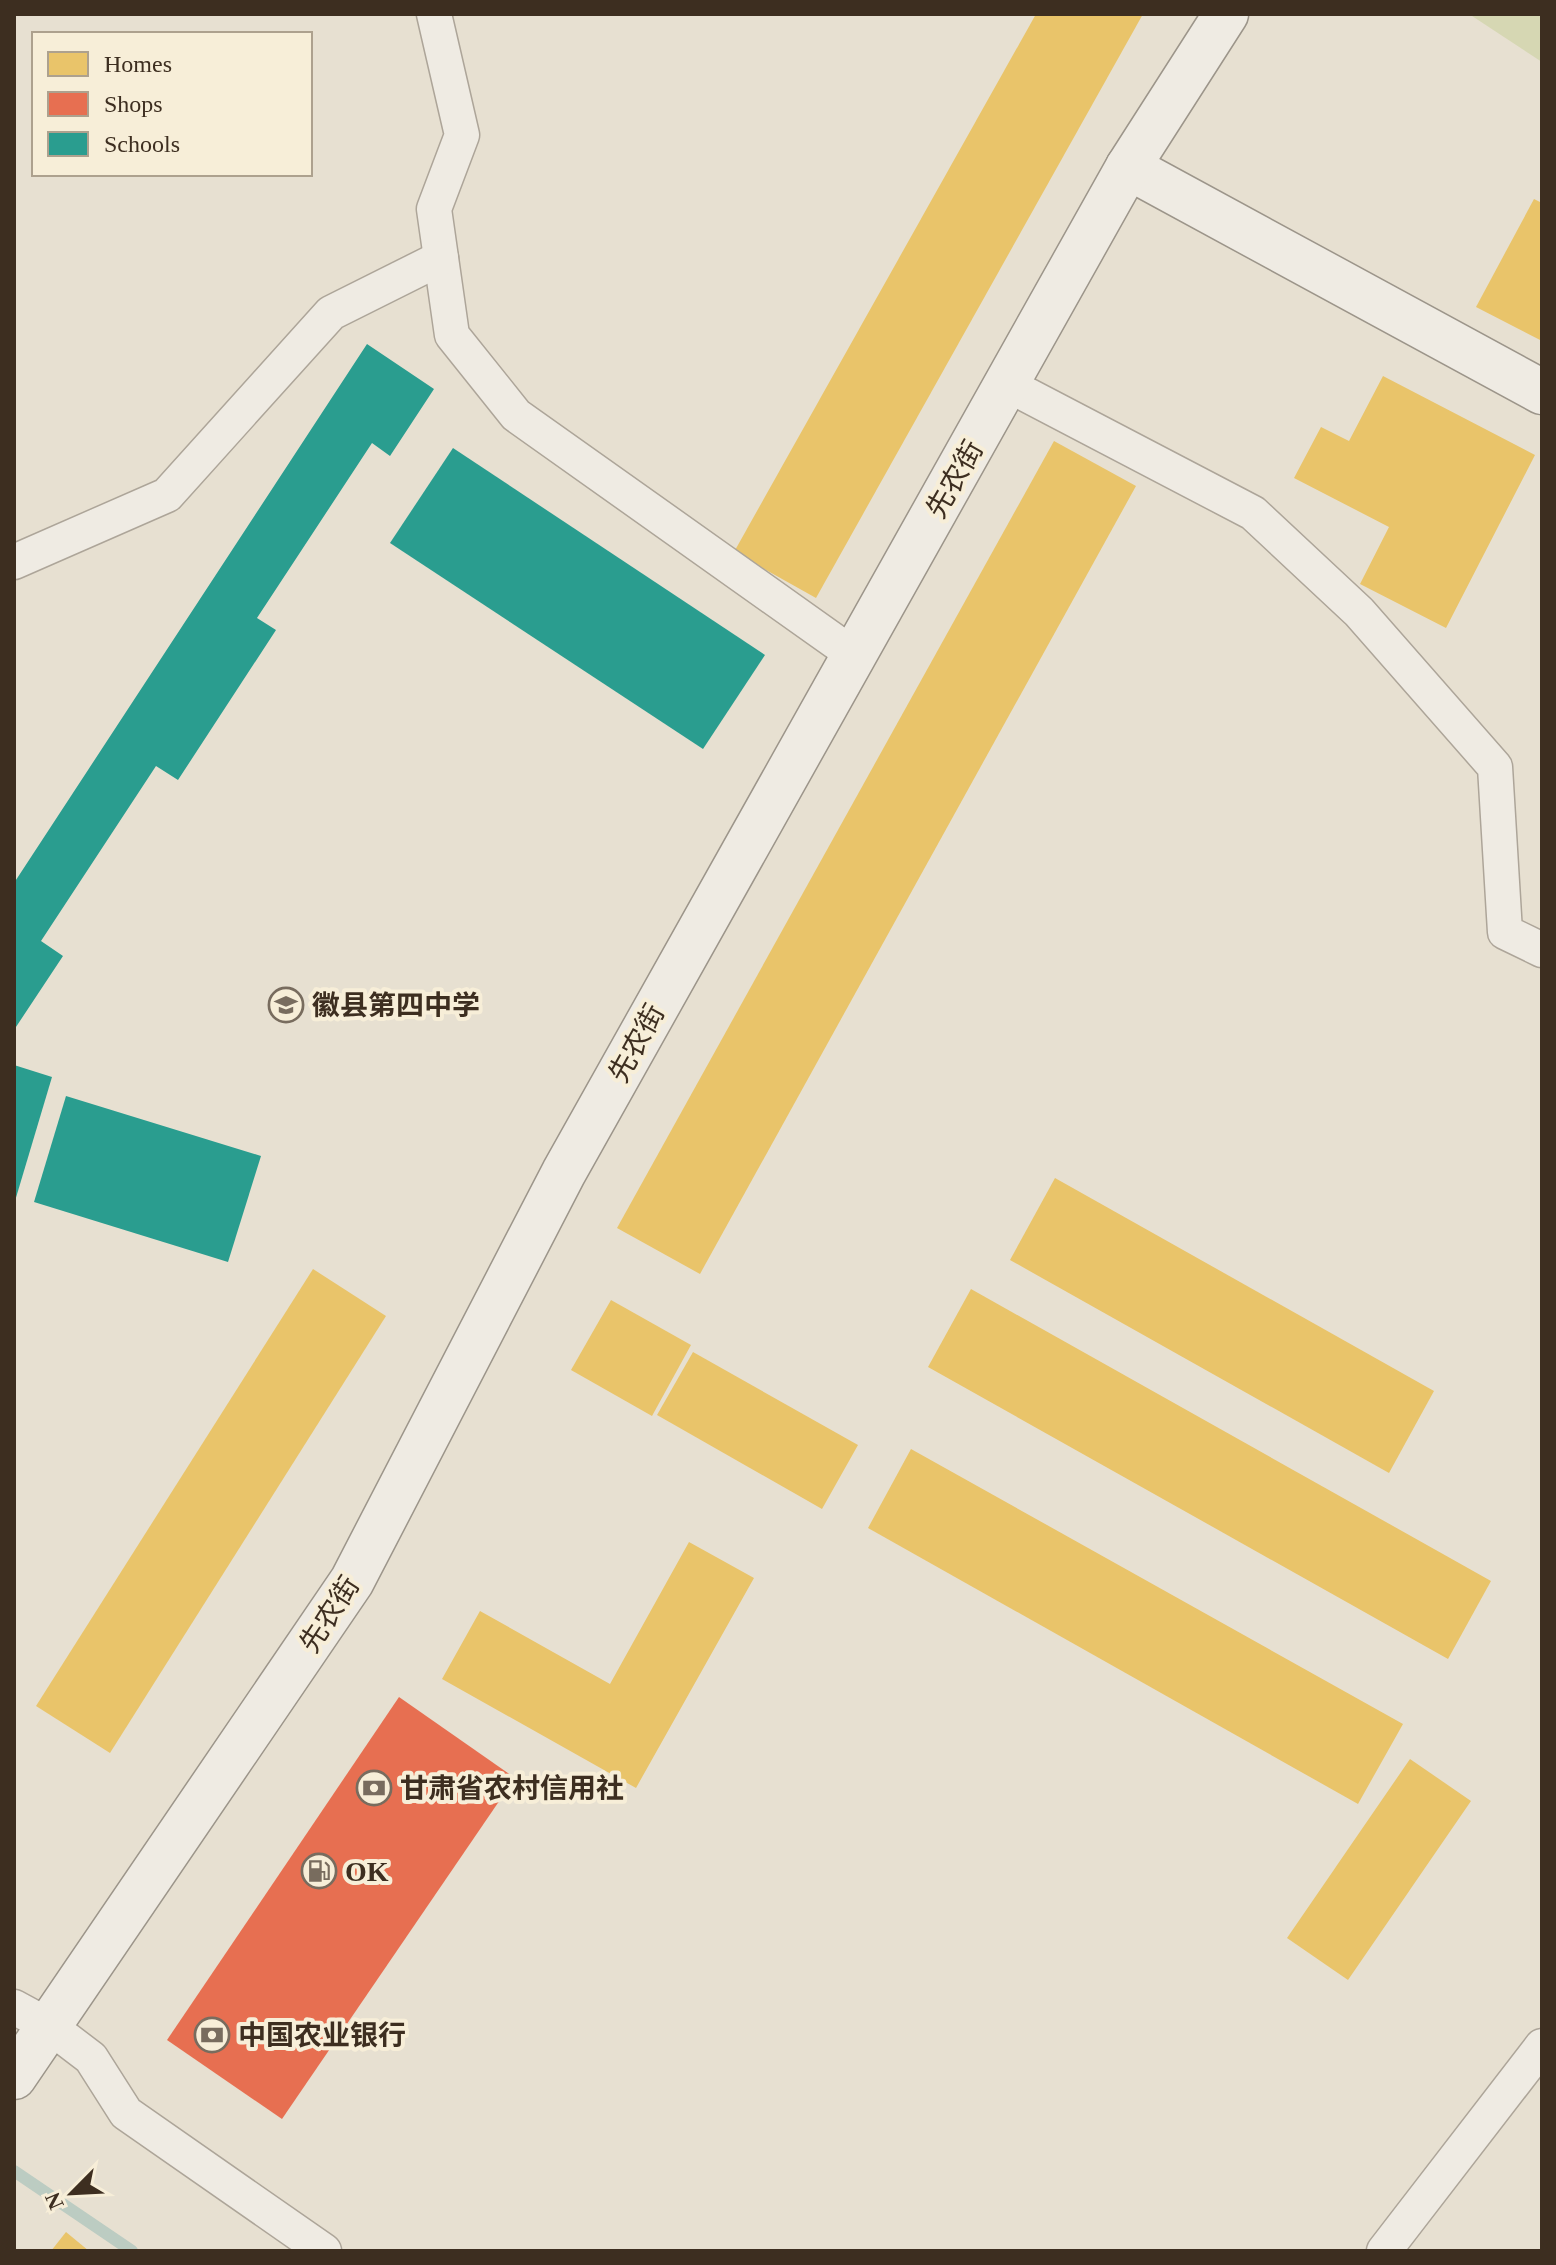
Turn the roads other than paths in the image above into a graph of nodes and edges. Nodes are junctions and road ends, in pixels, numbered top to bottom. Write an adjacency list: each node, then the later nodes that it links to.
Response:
1 (434, 14): 4 (street)
2 (1226, 14): 3 (main road, 先农街)
3 (1128, 167): 5 (main road, 先农街); 6 (main road)
4 (441, 258): 7 (street); 8 (street)
5 (1008, 385): 8 (main road, 先农街); 9 (street)
6 (1542, 392)
7 (14, 562)
8 (854, 655): 10 (main road, 先农街)
9 (1542, 950)
10 (26, 2042): 12 (street)
11 (1542, 2046): 13 (street)
12 (324, 2251)
13 (1384, 2251)

